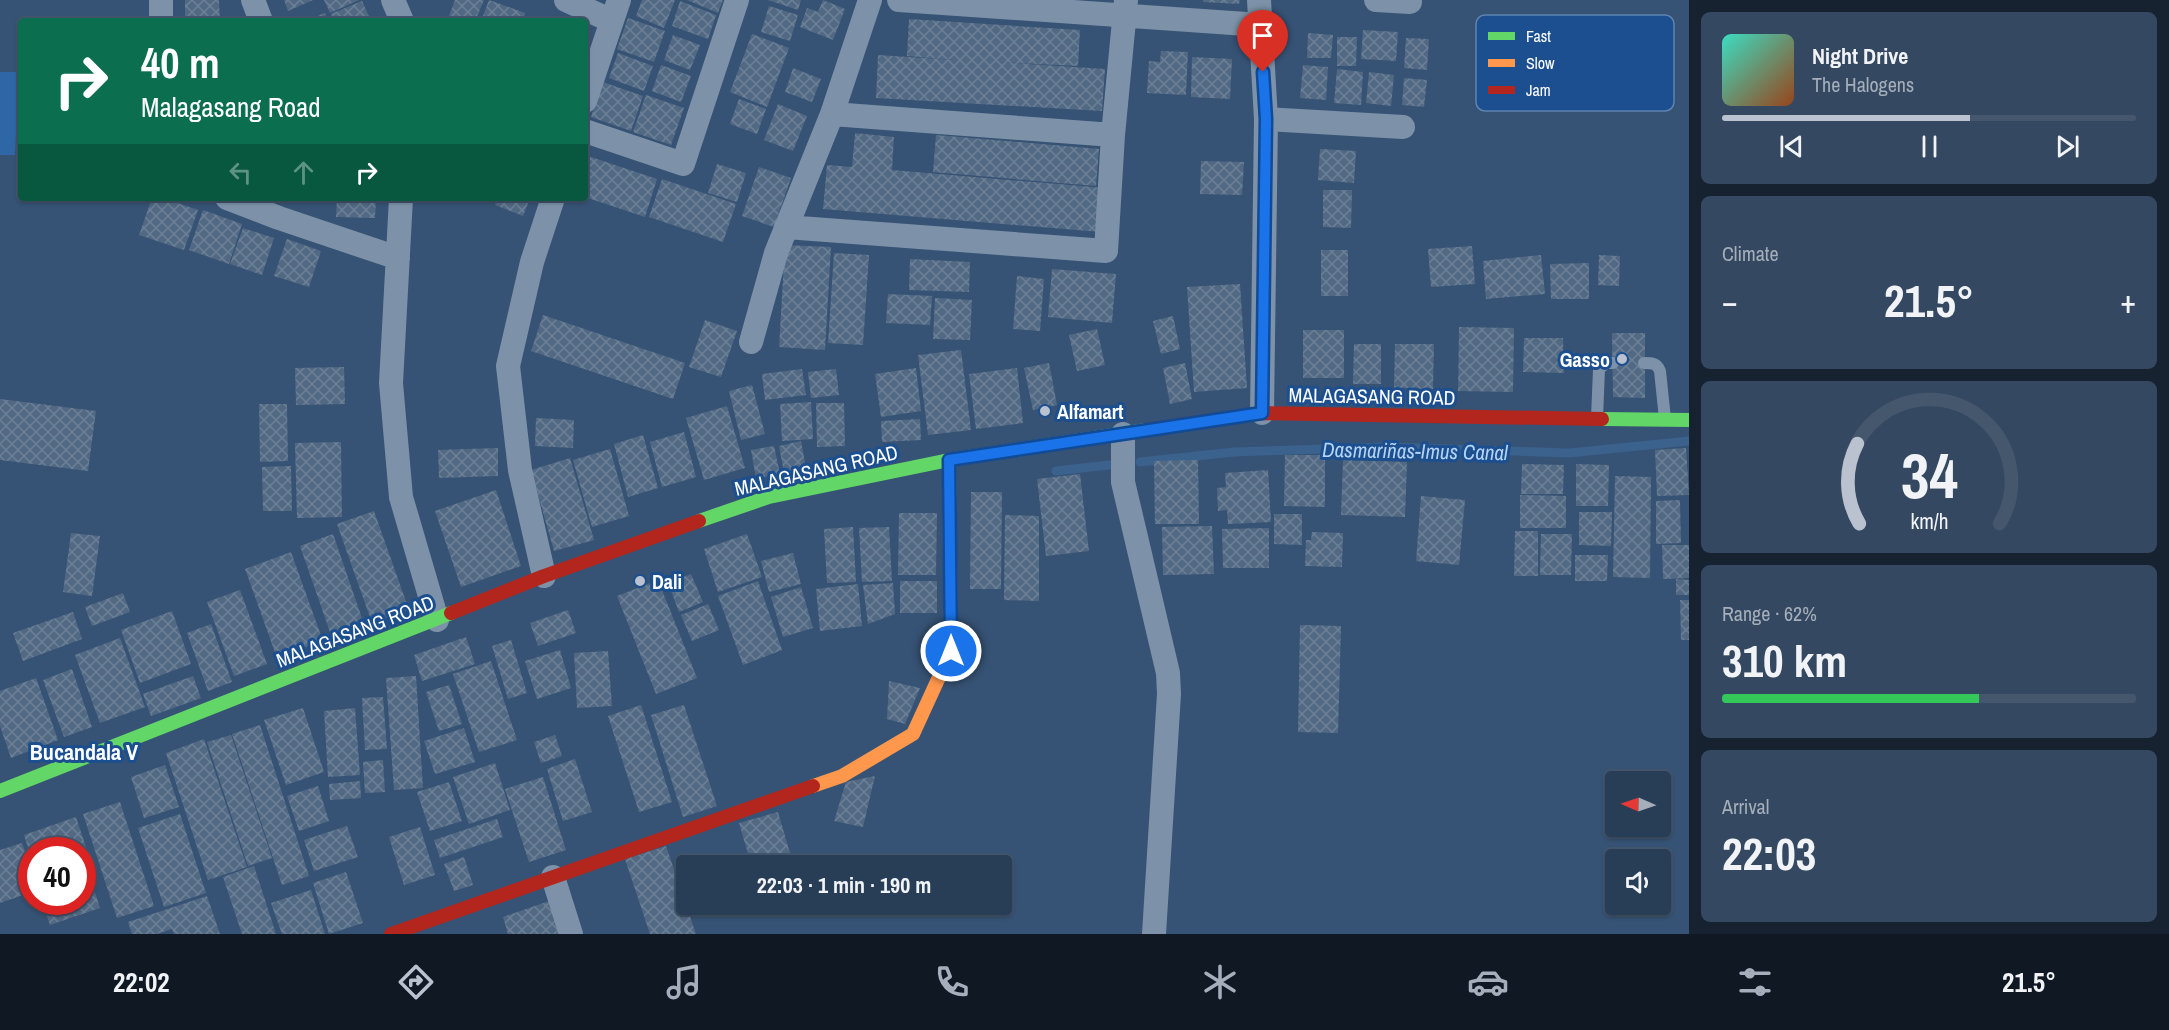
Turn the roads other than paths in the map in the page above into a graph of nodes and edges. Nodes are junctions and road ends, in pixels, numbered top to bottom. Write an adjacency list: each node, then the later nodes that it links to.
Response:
1 (161, 0): 13 (street)
2 (253, 0): 14 (street)
3 (393, 0): 15 (street)
4 (566, 0): 12 (street)
5 (737, 0): 21 (street)
6 (870, 0): 18 (street)
7 (899, 0): 11 (street)
8 (1259, 0): 16 (street)
9 (1376, 0): 10 (street)
10 (1410, 2)
11 (1126, 8): 16 (street); 22 (street)
12 (615, 10): 17 (street)
13 (161, 18)
14 (260, 18)
15 (401, 18)
16 (1260, 25): 19 (street)
17 (588, 92)
18 (832, 114): 22 (street); 27 (street)
19 (1266, 119): 20 (street); 32 (street)
20 (1403, 127)
21 (588, 132)
22 (1113, 135): 27 (street)
23 (242, 201): 26 (street)
24 (401, 201): 28 (street)
25 (552, 201): 38 (street)
26 (272, 207): 28 (street)
27 (786, 227): 29 (street)
28 (398, 258): 39 (street)
29 (751, 342)
30 (1613, 363): 33 (lane)
31 (1644, 363): 35 (lane)
32 (1262, 413): 33 (main road, MALAGASANG ROAD); 36 (main road, MALAGASANG ROAD)
33 (1597, 419): 35 (main road, MALAGASANG ROAD)
34 (1689, 420): 35 (main road, MALAGASANG ROAD)
35 (1665, 421)
36 (1123, 434): 37 (main road, MALAGASANG ROAD); 44 (street)
37 (949, 460): 38 (main road, MALAGASANG ROAD); 41 (main road)
38 (544, 576): 39 (main road, MALAGASANG ROAD)
39 (437, 620): 40 (main road, MALAGASANG ROAD)
40 (0, 791)
41 (553, 877): 42 (main road); 43 (street)
42 (391, 934)
43 (571, 934)
44 (1154, 934)

